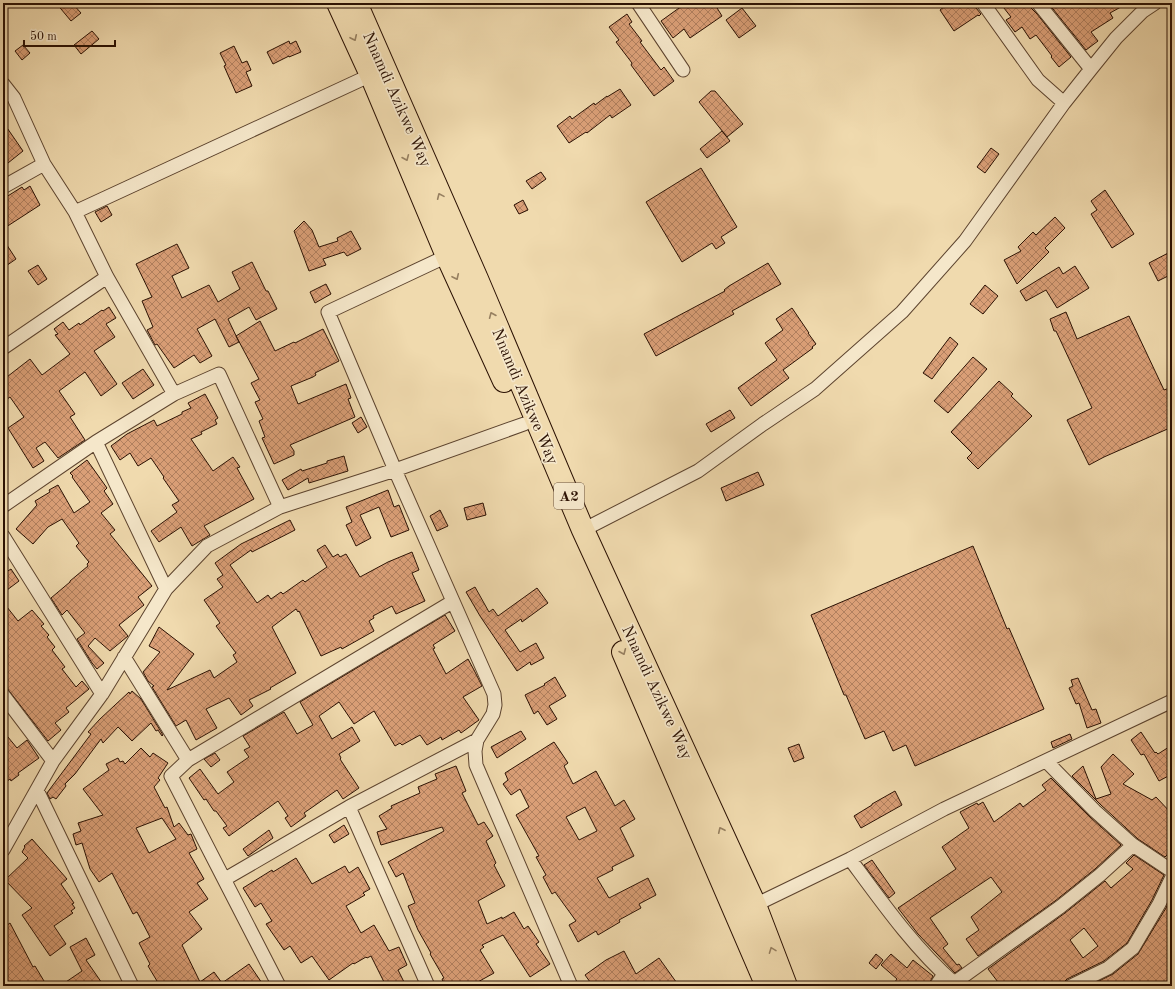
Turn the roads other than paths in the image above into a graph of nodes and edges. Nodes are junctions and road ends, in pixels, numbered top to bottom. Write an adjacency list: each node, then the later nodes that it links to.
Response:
1 (338, 3): 9 (highway, Nnamdi Azikwe Way / A2, one-way to 9)
2 (356, 3): 24 (highway, Nnamdi Azikwe Way / A2, one-way to 2)
3 (638, 3): 8 (street)
4 (983, 3): 11 (street)
5 (1038, 3): 7 (street)
6 (1150, 4): 7 (street)
7 (1091, 69): 11 (street)
8 (683, 70)
9 (371, 75): 14 (street); 15 (highway, Nnamdi Azikwe Way / A2, one-way to 15)
10 (3, 84): 12 (street)
11 (1064, 103): 24 (street)
12 (44, 164): 13 (street); 14 (street)
13 (3, 187)
14 (75, 212): 16 (street)
15 (447, 256): 19 (highway, Nnamdi Azikwe Way / A2, one-way to 19); 21 (street)
16 (107, 277): 17 (street); 18 (street)
17 (3, 348)
18 (174, 394): 20 (street); 23 (street)
19 (524, 424): 21 (street); 50 (highway, Nnamdi Azikwe Way / A2, one-way to 50)
20 (96, 442): 22 (street); 26 (street)
21 (395, 470): 23 (street); 27 (street)
22 (3, 506)
23 (280, 507): 26 (street)
24 (583, 530): 44 (highway, Nnamdi Azikwe Way / A2, one-way to 24)
25 (3, 536): 29 (street)
26 (166, 589): 28 (street)
27 (452, 602): 32 (street); 33 (street)
28 (124, 657): 29 (street); 33 (street)
29 (102, 694): 34 (street)
30 (3, 695): 34 (street)
31 (1172, 701): 35 (street)
32 (477, 740): 37 (street); 49 (street)
33 (188, 760): 43 (street)
34 (53, 761): 36 (street)
35 (1046, 761): 38 (street); 40 (street)
36 (37, 790): 39 (street); 46 (street)
37 (349, 807): 43 (street); 48 (street)
38 (1133, 845): 41 (street); 45 (street)
39 (3, 850)
40 (850, 859): 44 (street); 45 (street)
41 (1172, 871)
42 (1172, 877): 53 (street)
43 (225, 880): 47 (street)
44 (755, 905): 51 (highway, Nnamdi Azikwe Way / A2, one-way to 44)
45 (944, 974): 52 (street)
46 (132, 986)
47 (279, 986)
48 (428, 986)
49 (571, 986)
50 (767, 986)
51 (786, 986)
52 (936, 986)
53 (1071, 986)

